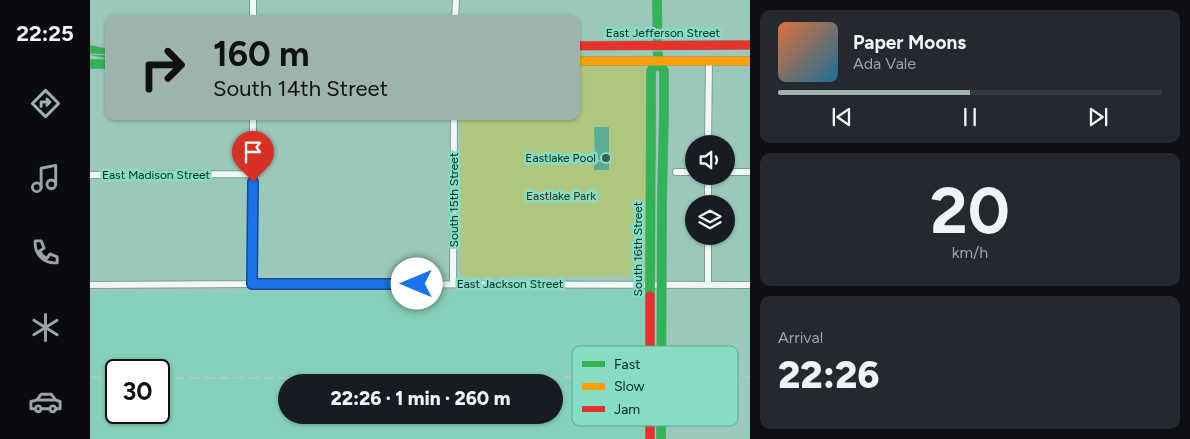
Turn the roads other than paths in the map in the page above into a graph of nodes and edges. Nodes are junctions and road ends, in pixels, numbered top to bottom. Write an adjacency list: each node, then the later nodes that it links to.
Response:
1 (253, 0): 4 (street)
2 (456, 0): 5 (street)
3 (657, 0): 8 (main road, South 16th Street)
4 (253, 15)
5 (455, 15)
6 (750, 45): 8 (main road, East Jefferson Street)
7 (580, 46): 8 (main road, East Jefferson Street)
8 (658, 46): 13 (main road, South 16th Street)
9 (105, 48): 10 (main road)
10 (90, 49): 11 (main road)
11 (105, 53)
12 (580, 61): 13 (main road)
13 (658, 61): 14 (main road); 33 (main road, South 16th Street, bridge); 34 (main road, South 16th Street, bridge)
14 (709, 61): 15 (main road); 20 (street)
15 (750, 61)
16 (90, 64): 17 (main road)
17 (105, 64)
18 (253, 120): 25 (street)
19 (454, 120): 29 (street, South 15th Street)
20 (708, 135)
21 (676, 172): 22 (street)
22 (685, 172)
23 (735, 172): 24 (street)
24 (750, 172)
25 (253, 174): 26 (street, East Madison Street); 28 (street)
26 (90, 175)
27 (708, 245): 30 (street)
28 (252, 284): 29 (street, East Jackson Street); 32 (street, East Jackson Street)
29 (453, 284): 30 (street, East Jackson Street)
30 (708, 284): 31 (street, East Jackson Street)
31 (750, 284)
32 (90, 285)
33 (650, 346)
34 (661, 346)
35 (650, 426): 37 (main road, South 16th Street, bridge)
36 (661, 426): 38 (main road, South 16th Street, bridge)
37 (650, 439)
38 (661, 439)

